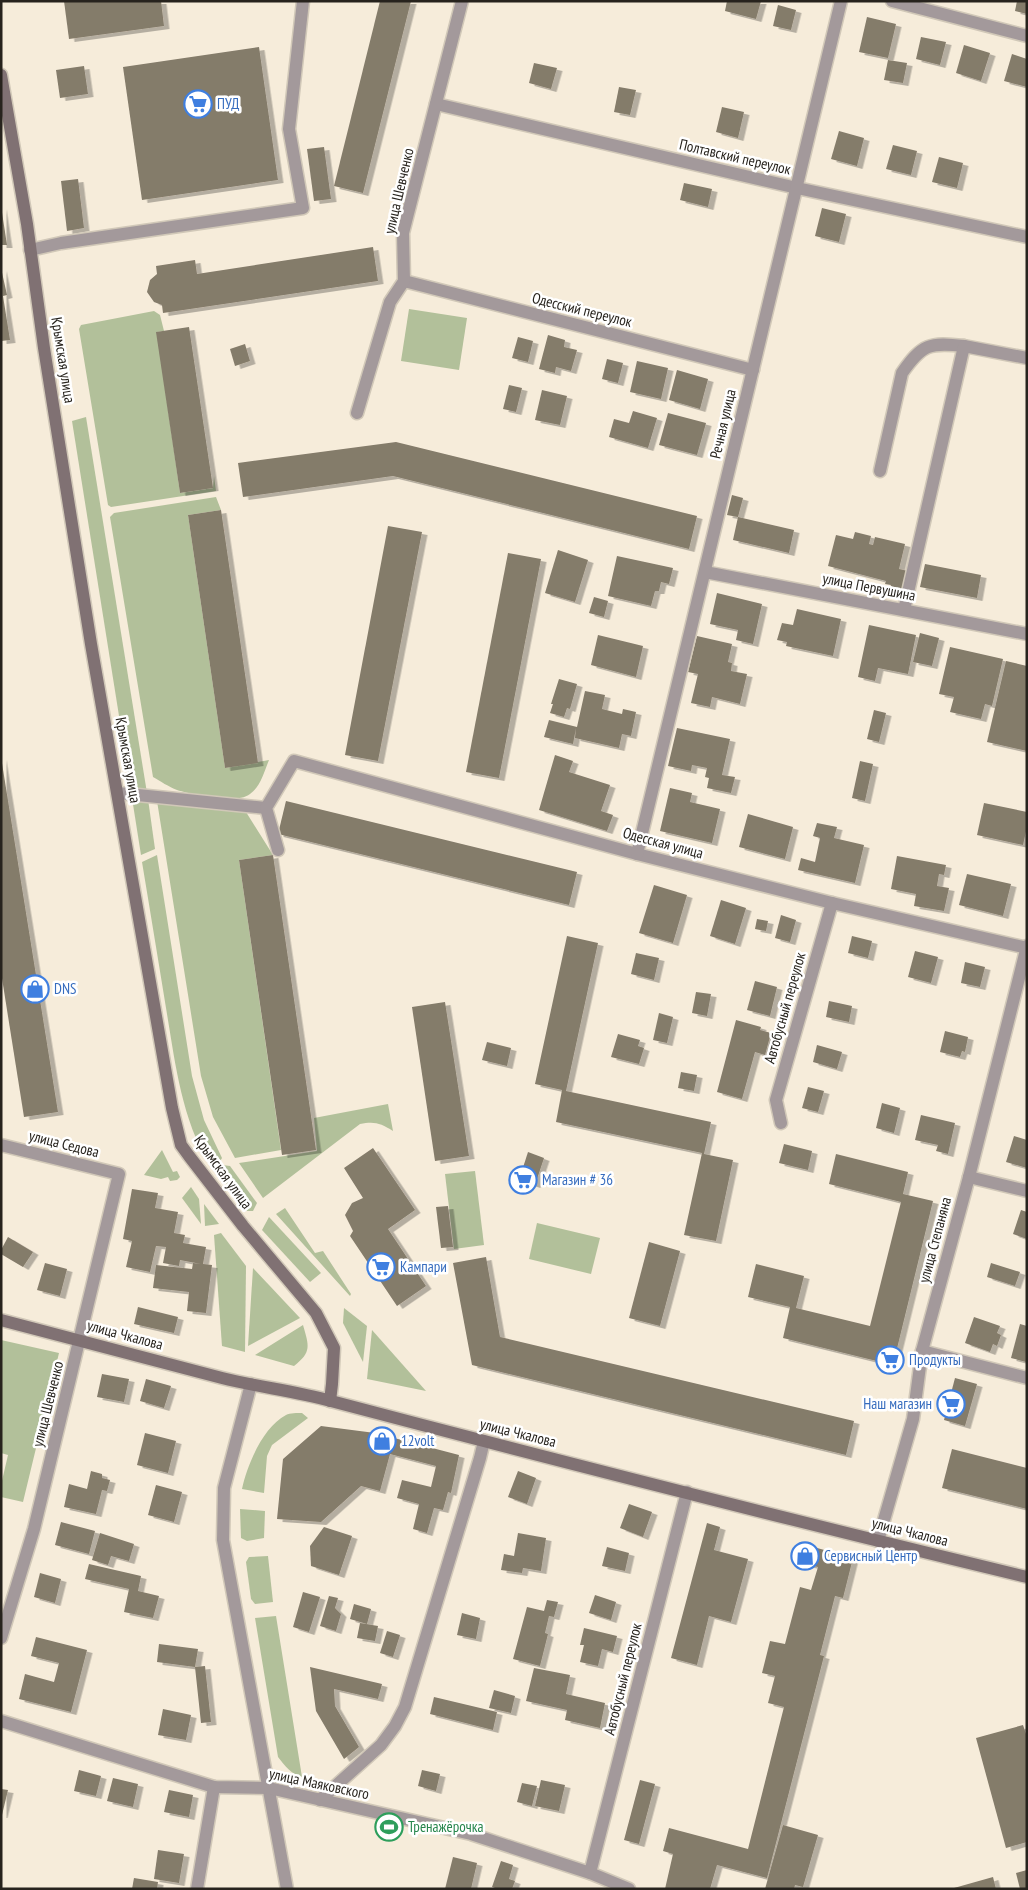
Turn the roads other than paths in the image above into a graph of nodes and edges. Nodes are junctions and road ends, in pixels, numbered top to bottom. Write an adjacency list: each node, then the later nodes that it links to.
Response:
1 (303, 1): 10 (street)
2 (462, 1): 7 (street, улица Шевченко)
3 (841, 1): 8 (street, Речная улица)
4 (892, 1): 5 (street)
5 (1027, 36)
6 (1, 75): 10 (main road, Крымская улица)
7 (436, 104): 8 (street, Полтавский переулок); 11 (street, улица Шевченко)
8 (797, 188): 9 (street, Полтавский переулок); 14 (street, Речная улица)
9 (1027, 236)
10 (30, 250): 20 (main road, Крымская улица)
11 (404, 281): 14 (street, Одесский переулок); 15 (street)
12 (964, 346): 13 (street); 16 (street); 18 (street)
13 (1027, 358)
14 (753, 370): 17 (street, Речная улица)
15 (357, 413)
16 (880, 471)
17 (705, 572): 18 (street, улица Первушина); 23 (street, Речная улица)
18 (904, 610): 19 (street, улица Первушина)
19 (1027, 634)
20 (118, 793): 21 (street); 36 (main road, Крымская улица)
21 (266, 808): 22 (street); 23 (street, Одесская улица)
22 (278, 850)
23 (637, 854): 24 (street, Одесская улица)
24 (832, 903): 25 (street, Одесская улица); 26 (street, Автобусный переулок)
25 (1027, 948): 29 (street, улица Степаняна)
26 (781, 1123)
27 (1, 1145): 28 (street, улица Седова)
28 (119, 1174): 32 (street, улица Шевченко)
29 (969, 1177): 30 (street); 33 (street, улица Степаняна)
30 (1027, 1191)
31 (1, 1320): 32 (main road, улица Чкалова)
32 (80, 1340): 35 (main road, улица Чкалова); 41 (street, улица Шевченко)
33 (922, 1351): 34 (street); 39 (street, улица Степаняна)
34 (1027, 1378)
35 (251, 1384): 36 (main road, улица Чкалова); 44 (street)
36 (330, 1400): 37 (main road, улица Чкалова)
37 (484, 1442): 38 (main road, улица Чкалова); 45 (street)
38 (687, 1492): 39 (main road, улица Чкалова); 46 (street, Автобусный переулок)
39 (878, 1541): 40 (main road, улица Чкалова)
40 (1027, 1577)
41 (1, 1638)
42 (1, 1721): 43 (street, улица Маяковского)
43 (214, 1787): 44 (street, улица Маяковского); 47 (street)
44 (270, 1788): 45 (street, улица Маяковского); 48 (street)
45 (320, 1800): 46 (street, улица Маяковского)
46 (590, 1873): 49 (street, улица Маяковского)
47 (197, 1889)
48 (287, 1889)
49 (629, 1889)

